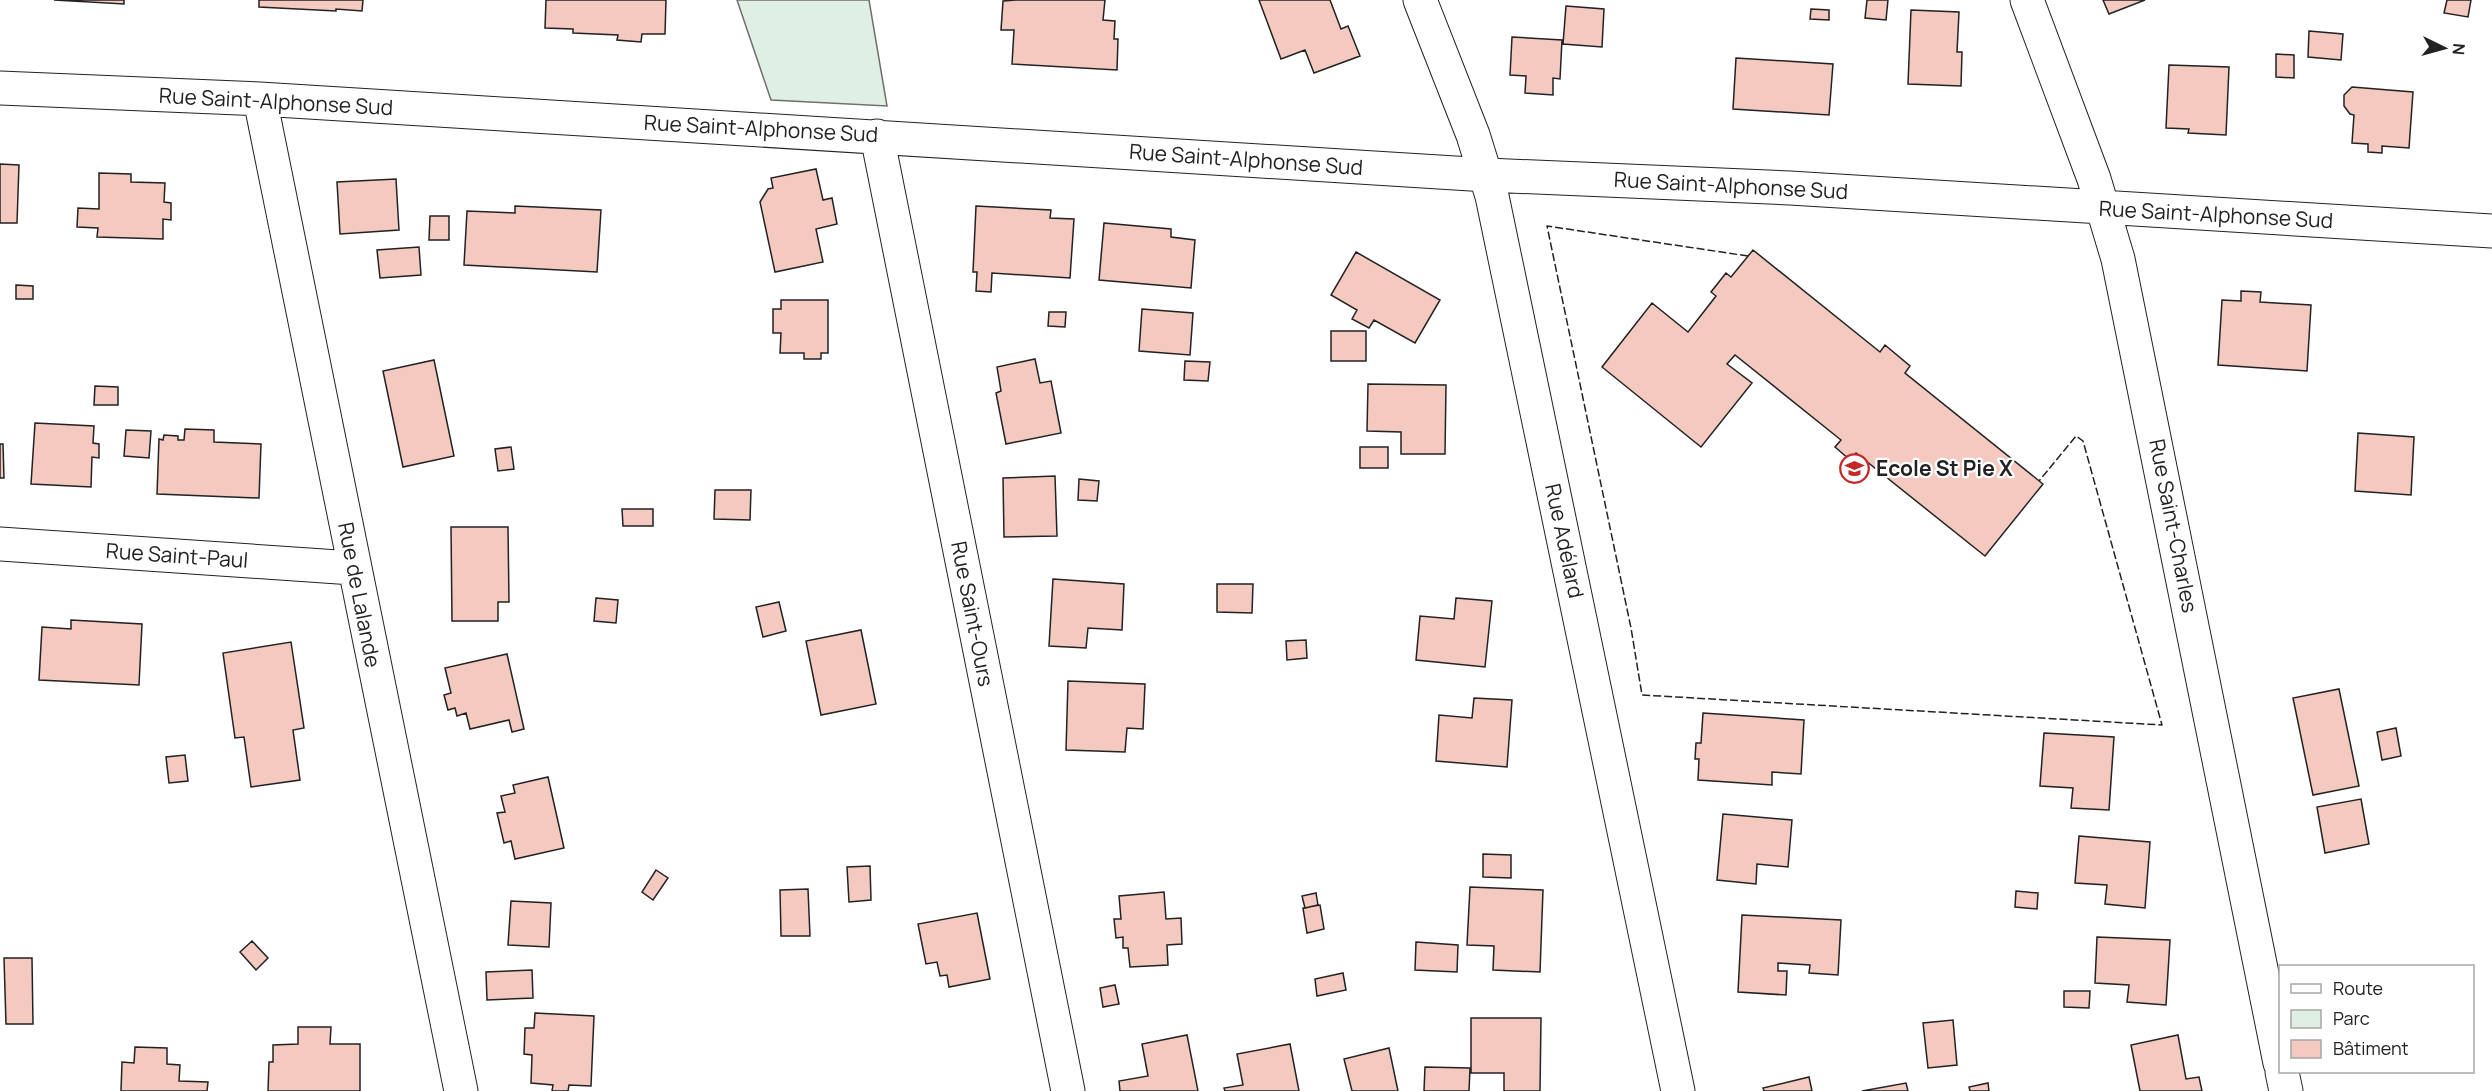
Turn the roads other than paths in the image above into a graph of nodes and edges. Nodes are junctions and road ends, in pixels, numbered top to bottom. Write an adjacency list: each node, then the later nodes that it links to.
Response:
1 (1420, 0): 6 (street, Rue Adélard)
2 (2027, 0): 7 (street, Rue Saint-Charles)
3 (0, 88): 4 (street, Rue Saint-Alphonse Sud)
4 (260, 99): 5 (street, Rue Saint-Alphonse Sud); 10 (street, Rue de Lalande)
5 (877, 136): 6 (street, Rue Saint-Alphonse Sud); 14 (street, Rue Saint-Ours)
6 (1487, 175): 7 (street, Rue Saint-Alphonse Sud); 15 (street, Rue Adélard)
7 (2104, 208): 8 (street, Rue Saint-Alphonse Sud); 11 (street, Rue Saint-Charles)
8 (2492, 231)
9 (0, 544): 10 (street, Rue Saint-Paul)
10 (353, 568): 13 (street, Rue de Lalande)
11 (2279, 1058)
12 (2282, 1073): 16 (street)
13 (461, 1091)
14 (1068, 1091)
15 (1678, 1091)
16 (2286, 1091)

